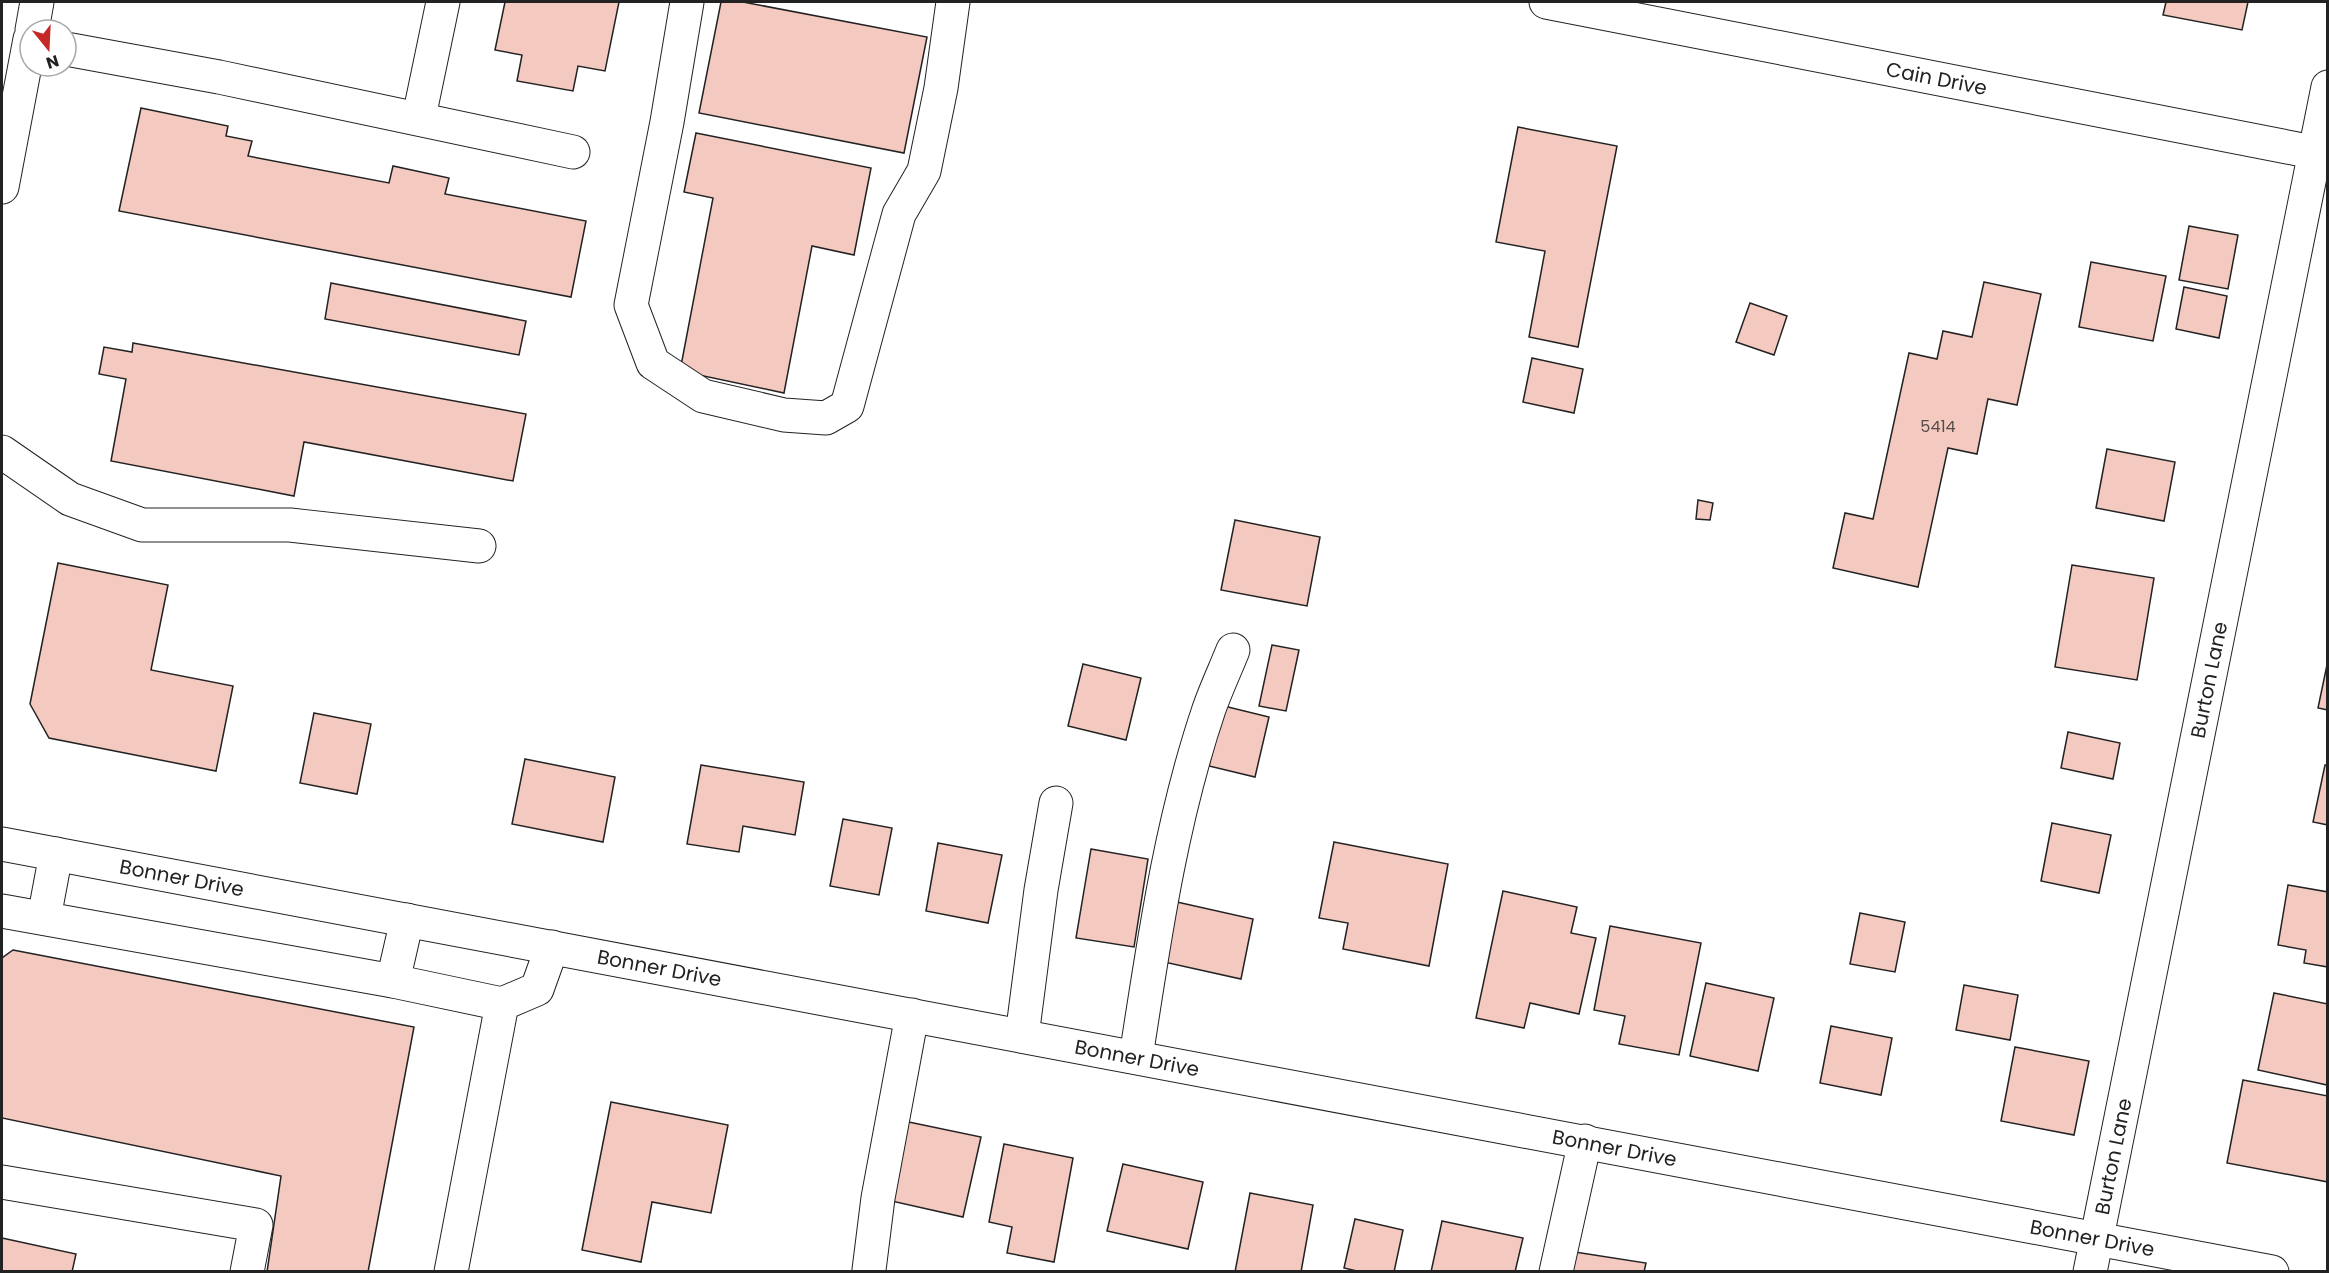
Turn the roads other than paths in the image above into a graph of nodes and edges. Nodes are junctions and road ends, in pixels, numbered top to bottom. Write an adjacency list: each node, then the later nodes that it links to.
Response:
1 (37, 2): 6 (street)
2 (443, 2): 10 (street)
3 (687, 2): 4 (street)
4 (953, 2)
5 (1546, 2): 13 (street, Cain Drive)
6 (34, 18)
7 (78, 51): 10 (street)
8 (21, 78): 11 (street)
9 (2328, 87): 13 (street, Burton Lane)
10 (419, 117): 12 (street)
11 (5, 148): 14 (street)
12 (573, 152)
13 (2320, 154): 32 (street, Burton Lane)
14 (2, 187)
15 (2, 452): 16 (street)
16 (479, 546)
17 (1233, 650): 29 (street)
18 (1056, 803): 28 (street)
19 (2, 844): 20 (street, Bonner Drive)
20 (56, 855): 22 (street); 23 (street, Bonner Drive)
21 (2, 911): 22 (street)
22 (44, 918): 25 (street)
23 (407, 920): 24 (street, Bonner Drive); 25 (street)
24 (552, 947): 26 (street); 27 (street, Bonner Drive)
25 (393, 981): 26 (street)
26 (502, 1004): 35 (street)
27 (912, 1015): 28 (street, Bonner Drive); 33 (street)
28 (1022, 1036): 29 (street, Bonner Drive)
29 (1136, 1057): 30 (street, Bonner Drive)
30 (1584, 1142): 32 (street, Bonner Drive); 36 (street)
31 (2, 1182): 34 (street)
32 (2096, 1238): 37 (street, Burton Lane); 38 (street, Bonner Drive)
33 (869, 1270)
34 (247, 1272)
35 (451, 1272)
36 (1556, 1272)
37 (2090, 1272)
38 (2272, 1272)

